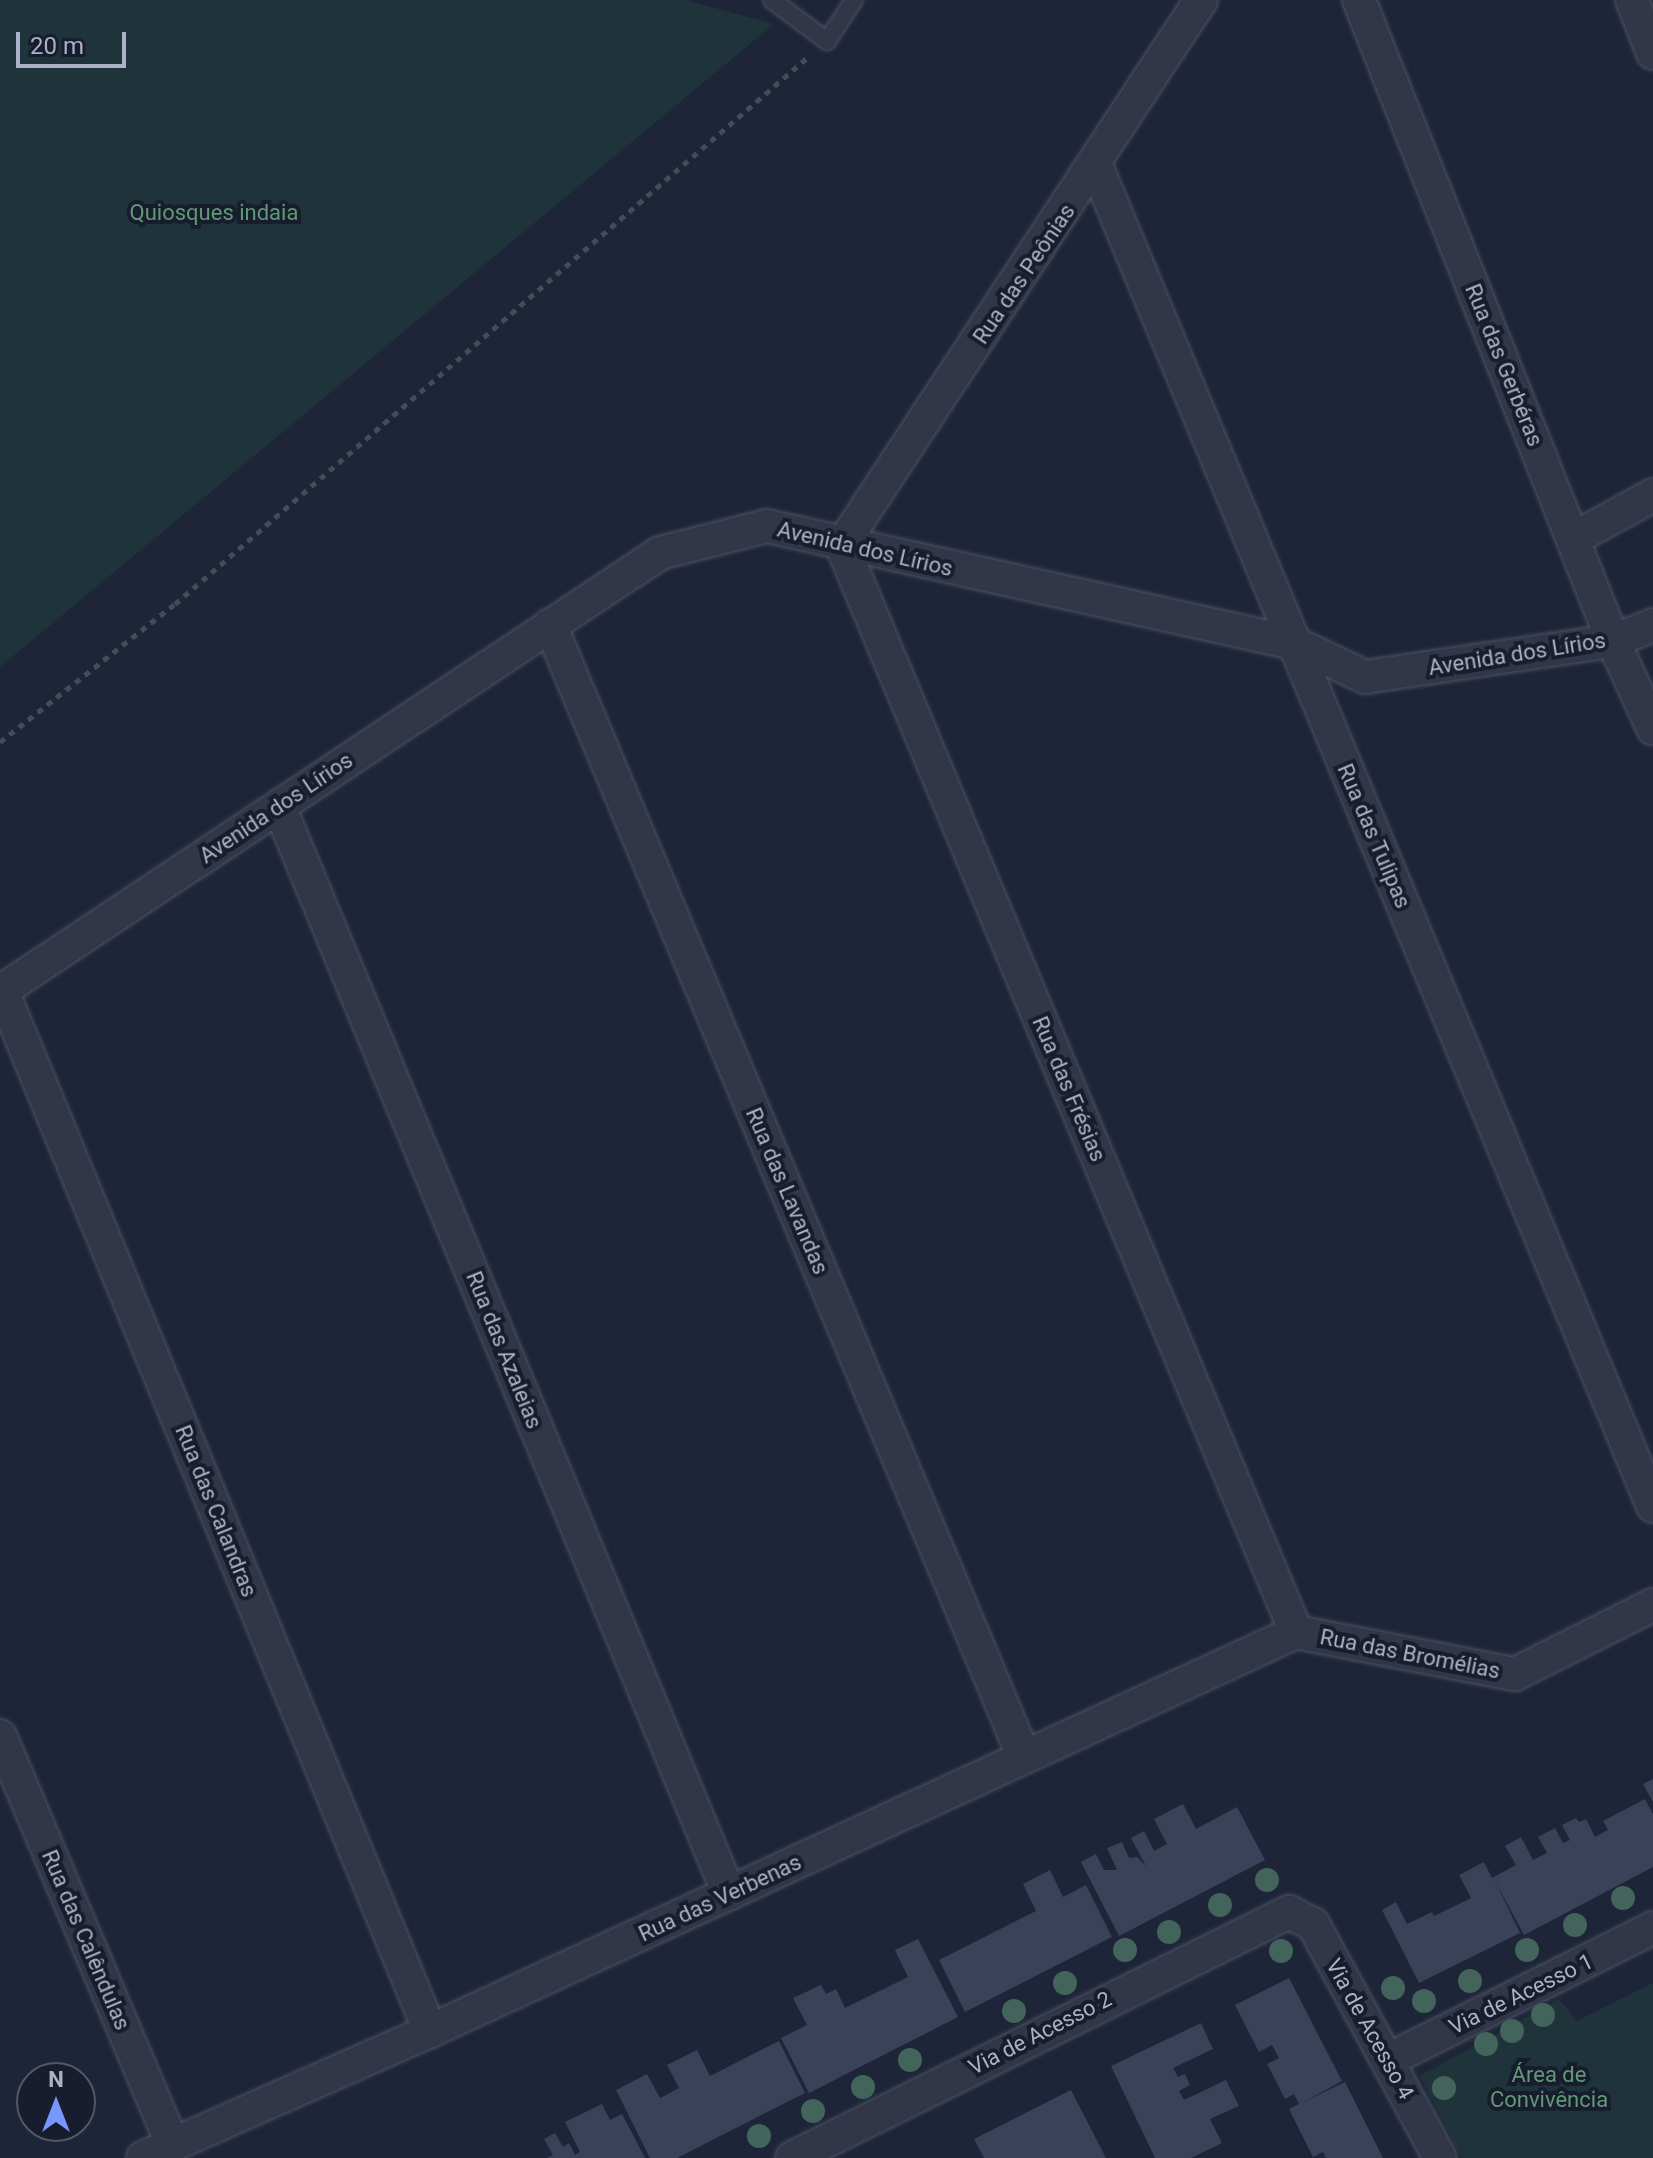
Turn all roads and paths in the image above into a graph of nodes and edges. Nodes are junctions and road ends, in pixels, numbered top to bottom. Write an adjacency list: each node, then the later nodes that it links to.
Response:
1 (772, 0): 6 (lane)
2 (854, 0): 6 (lane)
3 (1201, 0): 8 (street, Rua das Peônias)
4 (1359, 0): 10 (street, Rua das Gerbéras)
5 (1632, 0): 7 (street)
6 (827, 41): 18 (path)
7 (1653, 53)
8 (1096, 166): 11 (street, Rua das Peônias); 14 (street, Rua das Tulipas)
9 (1653, 495): 10 (street)
10 (1573, 539): 16 (street, Rua das Gerbéras)
11 (842, 545): 12 (street, Avenida dos Lírios); 14 (street, Avenida dos Lírios); 23 (street, Rua das Frésias)
12 (550, 625): 19 (street, Avenida dos Lírios); 25 (street, Rua das Lavandas)
13 (1653, 625): 16 (street, Avenida dos Lírios)
14 (1294, 643): 16 (street, Avenida dos Lírios); 21 (street, Rua das Tulipas)
15 (1653, 646): 16 (street, Avenida dos Lírios)
16 (1617, 650): 17 (street, Rua das Gerbéras)
17 (1653, 728)
18 (0, 742)
19 (279, 806): 20 (street, Avenida dos Lírios); 26 (street, Rua das Azaleias)
20 (1, 991): 29 (street, Rua das Calandras)
21 (1653, 1506)
22 (1653, 1605): 23 (street, Rua das Bromélias)
23 (1296, 1632): 25 (street, Rua das Verbenas)
24 (0, 1736): 31 (street, Rua das Calêndulas)
25 (1024, 1757): 26 (street, Rua das Verbenas)
26 (729, 1894): 29 (street, Rua das Verbenas)
27 (1289, 1912): 30 (street, Via de Acesso 4); 33 (street, Via de Acesso 2)
28 (1653, 1928): 30 (street, Via de Acesso 1)
29 (430, 2031): 31 (street, Rua das Verbenas)
30 (1388, 2060): 34 (street, Via de Acesso 4)
31 (172, 2144): 32 (street, Rua das Verbenas)
32 (143, 2158)
33 (792, 2158)
34 (1440, 2158)

